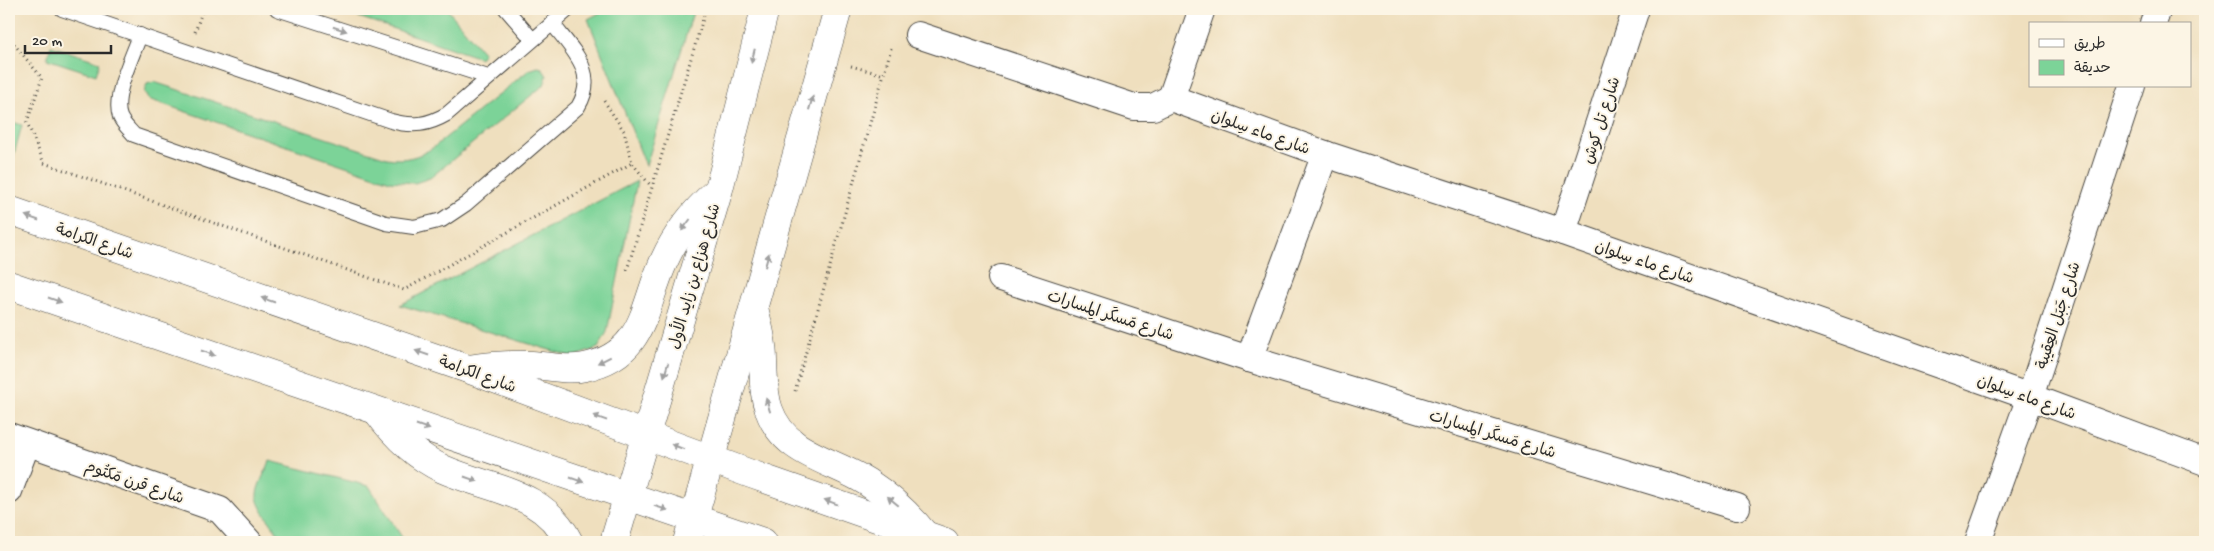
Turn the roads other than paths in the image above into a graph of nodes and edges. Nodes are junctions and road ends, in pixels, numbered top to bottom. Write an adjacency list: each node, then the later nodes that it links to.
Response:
1 (62, 9): 12 (lane)
2 (277, 9): 15 (lane, one-way to 15)
3 (506, 9): 14 (lane)
4 (568, 9): 11 (lane)
5 (765, 9): 19 (main road, شارع هزاع بن زايد الأول, one-way to 19)
6 (838, 9): 24 (main road, one-way to 6)
7 (1202, 9): 17 (street)
8 (1636, 9): 21 (street, شارع تل كوش)
9 (2158, 9): 10 (street)
10 (2154, 22)
11 (552, 23): 12 (lane); 14 (lane)
12 (140, 35): 15 (lane)
13 (906, 36): 17 (street)
14 (532, 39): 15 (lane)
15 (488, 77)
16 (2131, 88): 27 (street, شارع جَبَل العِقيبة)
17 (1171, 98): 18 (street, شارع ماء سِلوان)
18 (1325, 154): 21 (street, شارع ماء سِلوان); 25 (street)
19 (719, 189): 26 (main road, one-way to 26); 29 (main road, شارع هزاع بن زايد الأول, one-way to 29)
20 (9, 210): 26 (main road, شارع الكرامة, one-way to 20)
21 (1563, 232): 27 (street, شارع ماء سِلوان)
22 (1000, 278): 25 (street, شارع مَسكَر المِسارات)
23 (9, 285): 28 (main road, one-way to 28)
24 (754, 306): 31 (main road); 37 (main road, one-way to 24)
25 (1249, 359): 35 (street, شارع مَسكَر المِسارات)
26 (468, 369): 29 (main road, شارع الكرامة, one-way to 26)
27 (2030, 397): 32 (street, شارع ماء سِلوان); 42 (street, شارع جَبَل العِقيبة)
28 (377, 411): 34 (main road, one-way to 34); 39 (main road, one-way to 39)
29 (646, 435): 31 (main road, شارع الكرامة, one-way to 29); 34 (main road, شارع هزاع بن زايد الأول)
30 (18, 439): 33 (street); 38 (street, شارع قرن مَكتُوم)
31 (711, 459): 36 (main road); 37 (main road, شارع الكرامة, one-way to 31)
32 (2205, 462)
33 (9, 492)
34 (628, 497): 36 (main road, one-way to 36); 40 (main road, شارع هزاع بن زايد الأول)
35 (1738, 507)
36 (691, 530): 41 (main road)
37 (936, 539)
38 (250, 542)
39 (569, 542)
40 (614, 542)
41 (763, 542)
42 (1978, 542)

